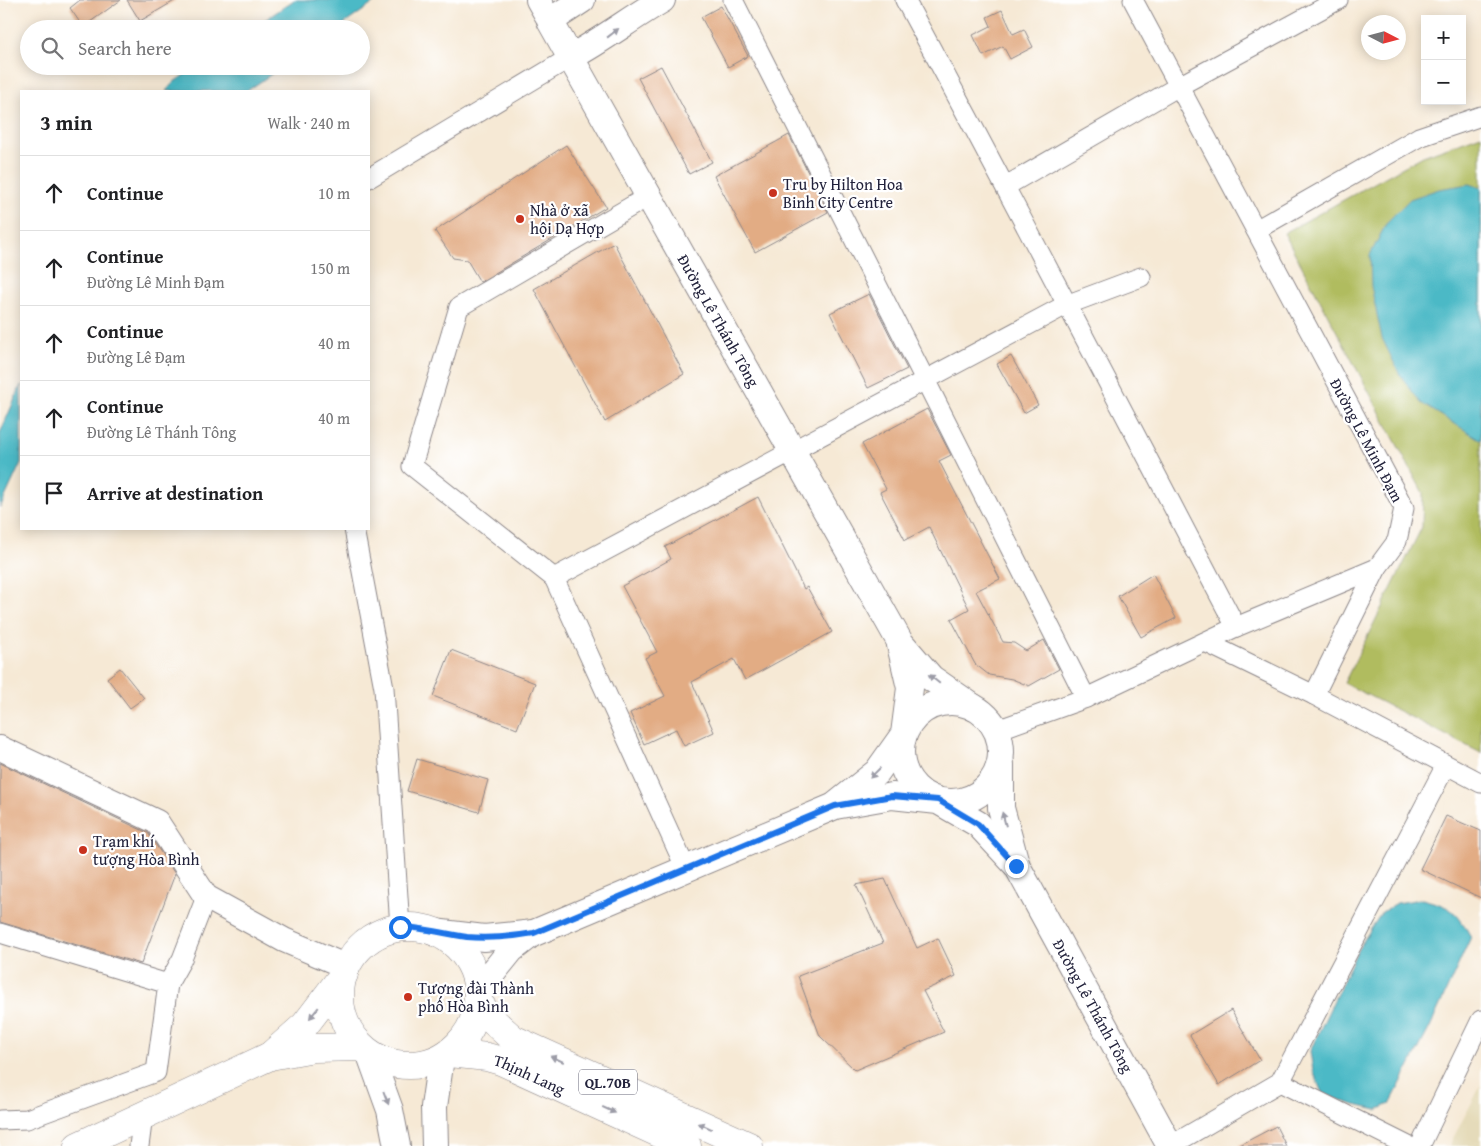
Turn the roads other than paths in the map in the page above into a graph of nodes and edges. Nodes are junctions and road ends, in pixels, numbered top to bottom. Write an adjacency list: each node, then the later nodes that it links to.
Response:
1 (582, 0): 7 (main road)
2 (662, 0): 8 (main road, one-way to 2)
3 (733, 0): 17 (street)
4 (905, 0): 12 (street)
5 (1133, 0): 9 (street, Đường Lê Minh Đạm)
6 (1338, 0): 9 (street)
7 (544, 11): 8 (main road, Đường Lê Thánh Tông)
8 (571, 57): 11 (street); 13 (main road, Đường Lê Thánh Tông)
9 (1179, 86): 12 (street); 14 (street, Đường Lê Minh Đạm)
10 (1481, 116): 14 (street)
11 (370, 177)
12 (1006, 186): 16 (street)
13 (649, 196): 18 (main road, Đường Lê Thánh Tông); 21 (street)
14 (1256, 230): 20 (street, Đường Lê Minh Đạm)
15 (1141, 277): 16 (street)
16 (1066, 305): 17 (street); 22 (street)
17 (925, 380): 18 (street); 26 (street)
18 (792, 451): 21 (street); 23 (main road, Đường Lê Thánh Tông)
19 (354, 530): 39 (street)
20 (1377, 568): 22 (street); 25 (street, Đường Lê Minh Đạm)
21 (554, 578): 37 (street)
22 (1236, 627): 24 (street)
23 (900, 642): 27 (main road, Đường Lê Thánh Tông, one-way to 23); 29 (main road, Đường Lê Thánh Tông)
24 (1205, 642): 25 (street); 26 (street)
25 (1314, 695): 32 (street)
26 (1086, 698): 28 (street)
27 (973, 707): 28 (main road); 29 (main road)
28 (997, 730): 31 (main road)
29 (904, 734): 34 (main road); 35 (main road, one-way to 35)
30 (0, 748): 38 (street)
31 (1001, 762): 34 (main road); 36 (main road, Đường Lê Thánh Tông, one-way to 31)
32 (1446, 765): 33 (street); 50 (street)
33 (1481, 783)
34 (938, 800): 35 (main road); 36 (main road, Đường Lê Thánh Tông)
35 (835, 806): 37 (main road)
36 (1016, 866): 59 (main road, Đường Lê Thánh Tông)
37 (686, 869): 41 (main road)
38 (206, 897): 43 (street); 44 (street)
39 (400, 927): 40 (main road); 43 (main road)
40 (434, 932): 41 (main road); 45 (main road)
41 (534, 933): 45 (main road)
42 (0, 934): 44 (street)
43 (345, 970): 47 (main road); 49 (main road, one-way to 49)
44 (168, 984): 52 (street)
45 (478, 996): 48 (main road); 58 (main road, Thịnh Lang / QL.70B, one-way to 45)
46 (1481, 1020): 61 (street)
47 (365, 1050): 48 (main road); 49 (main road); 55 (main road, one-way to 55)
48 (445, 1055): 56 (main road); 57 (main road, Thịnh Lang / QL.70B, one-way to 57)
49 (270, 1056): 51 (main road)
50 (1280, 1082): 59 (street); 60 (street)
51 (143, 1116): 53 (main road); 54 (street)
52 (0, 1120)
53 (78, 1146)
54 (139, 1146)
55 (397, 1146)
56 (435, 1146)
57 (687, 1146)
58 (749, 1146)
59 (1170, 1146)
60 (1408, 1146)
61 (1420, 1146)

